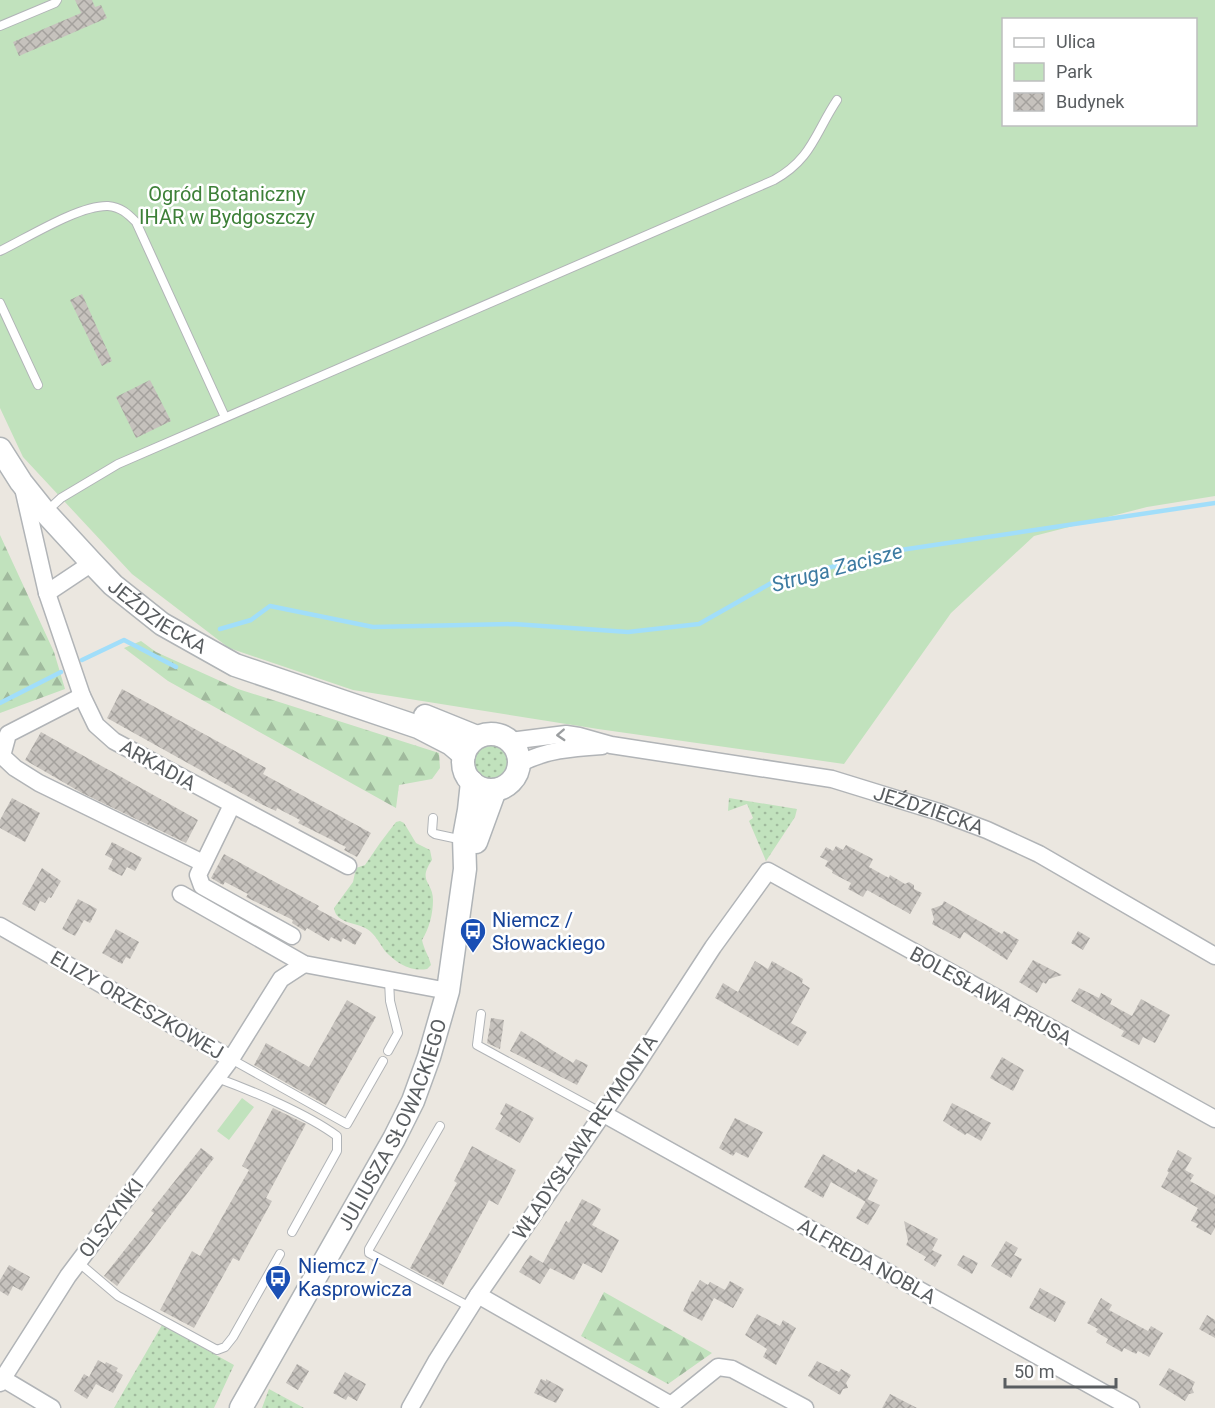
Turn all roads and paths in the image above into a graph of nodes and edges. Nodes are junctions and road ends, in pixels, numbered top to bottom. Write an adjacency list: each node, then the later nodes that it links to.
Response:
1 (57, 0): 2 (lane)
2 (0, 26)
3 (837, 100): 7 (lane)
4 (0, 251): 7 (lane)
5 (0, 303): 6 (lane)
6 (38, 386)
7 (225, 417): 10 (lane)
8 (0, 448): 9 (street, JEŹDZIECKA)
9 (21, 482): 10 (street, JEŹDZIECKA); 12 (street, ARKADIA)
10 (45, 512): 11 (street, JEŹDZIECKA)
11 (92, 563): 12 (street); 16 (street, JEŹDZIECKA)
12 (47, 592): 13 (street, ARKADIA)
13 (82, 696): 20 (street, ARKADIA); 23 (street)
14 (510, 741): 15 (street, JEŹDZIECKA, one-way to 14); 16 (street); 17 (street)
15 (612, 745): 17 (street, JEŹDZIECKA); 30 (street, JEŹDZIECKA)
16 (470, 746): 18 (street)
17 (519, 764): 19 (street)
18 (472, 783): 19 (street); 22 (street, JULIUSZA SŁOWACKIEGO)
19 (495, 790): 25 (street, JULIUSZA SŁOWACKIEGO)
20 (232, 805): 23 (street); 24 (street, ARKADIA)
21 (433, 818): 22 (lane)
22 (464, 840): 25 (street, JULIUSZA SŁOWACKIEGO)
23 (203, 863): 29 (street)
24 (348, 866)
25 (465, 869): 33 (street, JULIUSZA SŁOWACKIEGO)
26 (768, 871): 39 (street, WŁADYSŁAWA REYMONTA); 40 (street, BOLESŁAWA PRUSA)
27 (182, 894): 31 (street)
28 (0, 926): 36 (street, ELIZY ORZESZKOWEJ)
29 (292, 936)
30 (1215, 956)
31 (304, 964): 32 (street); 36 (street, ELIZY ORZESZKOWEJ)
32 (389, 980): 33 (street); 35 (lane)
33 (448, 991): 47 (street, JULIUSZA SŁOWACKIEGO)
34 (481, 1014): 39 (lane)
35 (388, 1051)
36 (231, 1059): 37 (lane); 38 (street, OLSZYNKI)
37 (383, 1061)
38 (217, 1078): 42 (lane); 44 (street, OLSZYNKI)
39 (602, 1113): 45 (street, WŁADYSŁAWA REYMONTA); 51 (street, ALFREDA NOBLA)
40 (1215, 1119)
41 (440, 1126): 45 (lane)
42 (292, 1232)
43 (280, 1254): 44 (lane)
44 (78, 1262): 46 (street, OLSZYNKI)
45 (474, 1301): 49 (street, WŁADYSŁAWA REYMONTA); 50 (street)
46 (1, 1380): 48 (street)
47 (245, 1403)
48 (52, 1408)
49 (410, 1408)
50 (805, 1408)
51 (1131, 1408)

